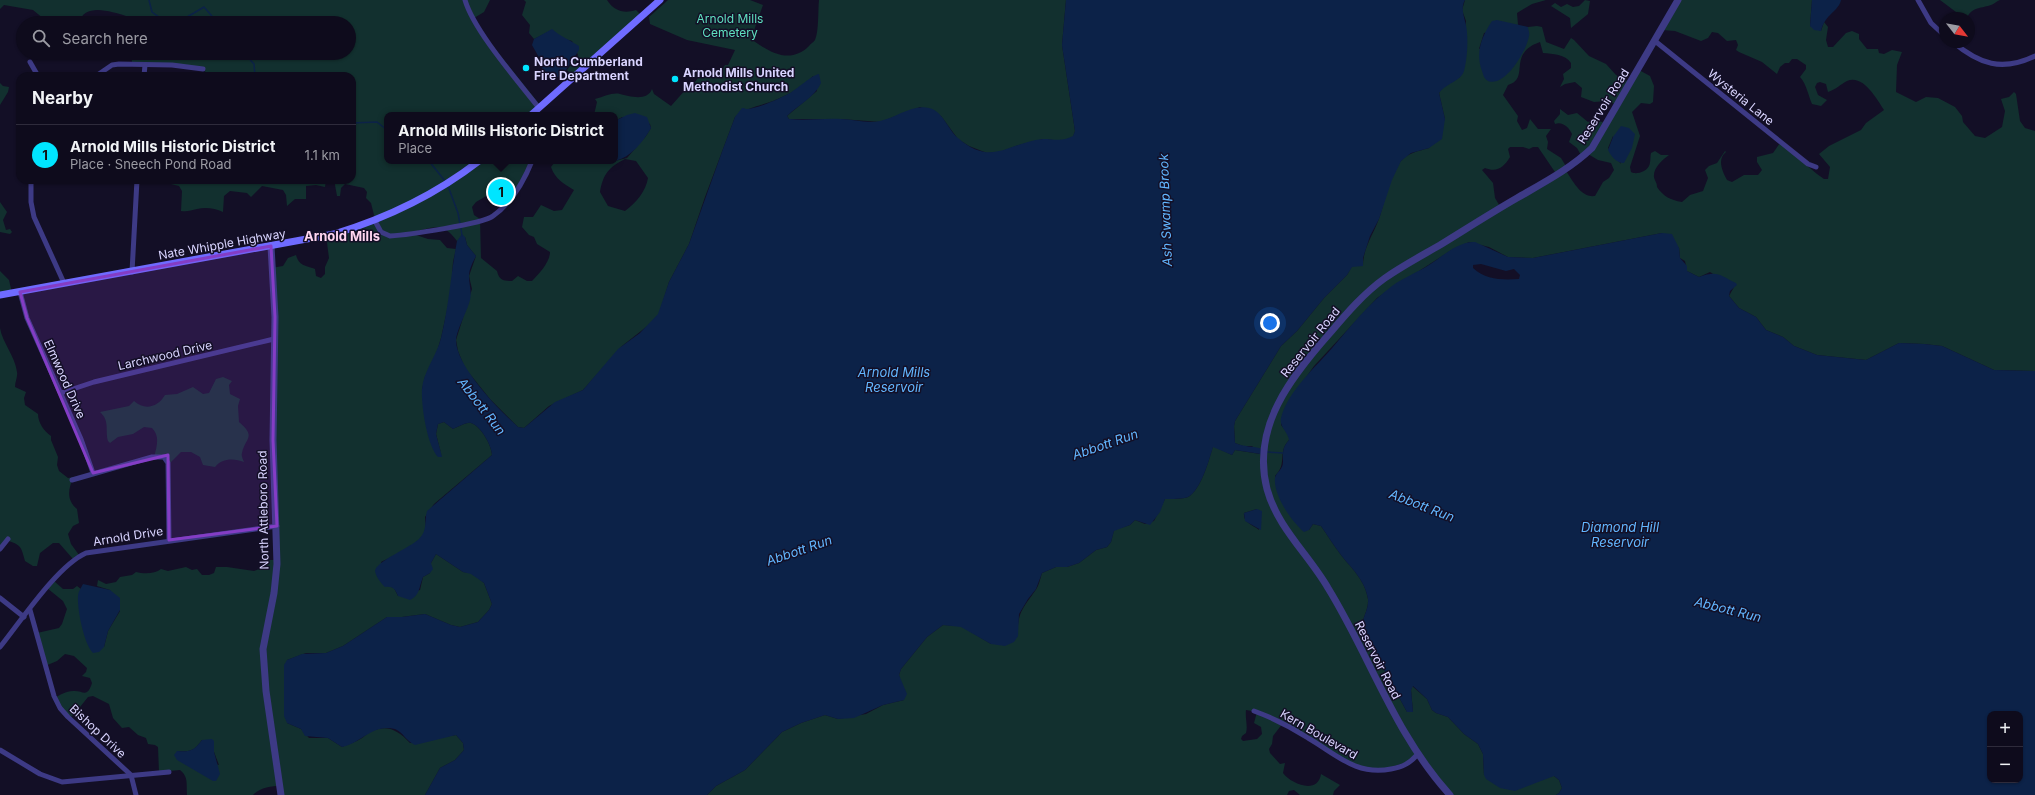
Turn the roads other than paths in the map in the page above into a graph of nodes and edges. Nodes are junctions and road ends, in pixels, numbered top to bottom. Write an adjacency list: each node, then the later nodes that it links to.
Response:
1 (465, 0): 15 (street)
2 (660, 0): 15 (main road)
3 (1678, 0): 6 (street, Reservoir Road)
4 (1918, 0): 5 (street)
5 (1939, 30)
6 (1655, 41): 19 (street, Wysteria Lane); 42 (street, Reservoir Road)
7 (1960, 48): 8 (street)
8 (2035, 56)
9 (30, 62): 12 (street)
10 (145, 65): 11 (street); 13 (street); 14 (street)
11 (203, 70)
12 (36, 72)
13 (102, 72)
14 (144, 72)
15 (539, 108): 16 (main road)
16 (535, 112)
17 (475, 164): 22 (main road, Nate Whipple Highway)
18 (531, 164): 22 (street)
19 (1816, 167)
20 (31, 184): 25 (street)
21 (137, 184): 24 (street)
22 (375, 221): 23 (main road, Nate Whipple Highway)
23 (271, 246): 24 (main road, Nate Whipple Highway); 28 (street, North Attleboro Road)
24 (132, 272): 25 (main road, Nate Whipple Highway)
25 (64, 283): 26 (main road, Nate Whipple Highway)
26 (20, 292): 27 (main road, Nate Whipple Highway); 29 (street, Elmwood Drive)
27 (0, 295)
28 (274, 339): 29 (street, Larchwood Drive); 32 (street, North Attleboro Road)
29 (61, 393): 30 (street, Elmwood Drive)
30 (93, 473): 31 (street); 34 (street)
31 (72, 480)
32 (277, 526): 34 (street, Arnold Drive); 47 (street, North Attleboro Road)
33 (8, 539): 35 (street)
34 (169, 540): 37 (street, Arnold Drive)
35 (0, 549)
36 (0, 598): 38 (street)
37 (30, 610): 38 (street, Arnold Drive); 44 (street, Bishop Drive)
38 (24, 617): 39 (street, Arnold Drive)
39 (0, 647)
40 (1254, 711): 42 (street, Kern Boulevard)
41 (0, 750): 44 (street)
42 (1417, 755): 45 (street, Reservoir Road)
43 (169, 772): 44 (street)
44 (131, 776): 46 (street)
45 (1448, 794)
46 (136, 795)
47 (281, 795)

